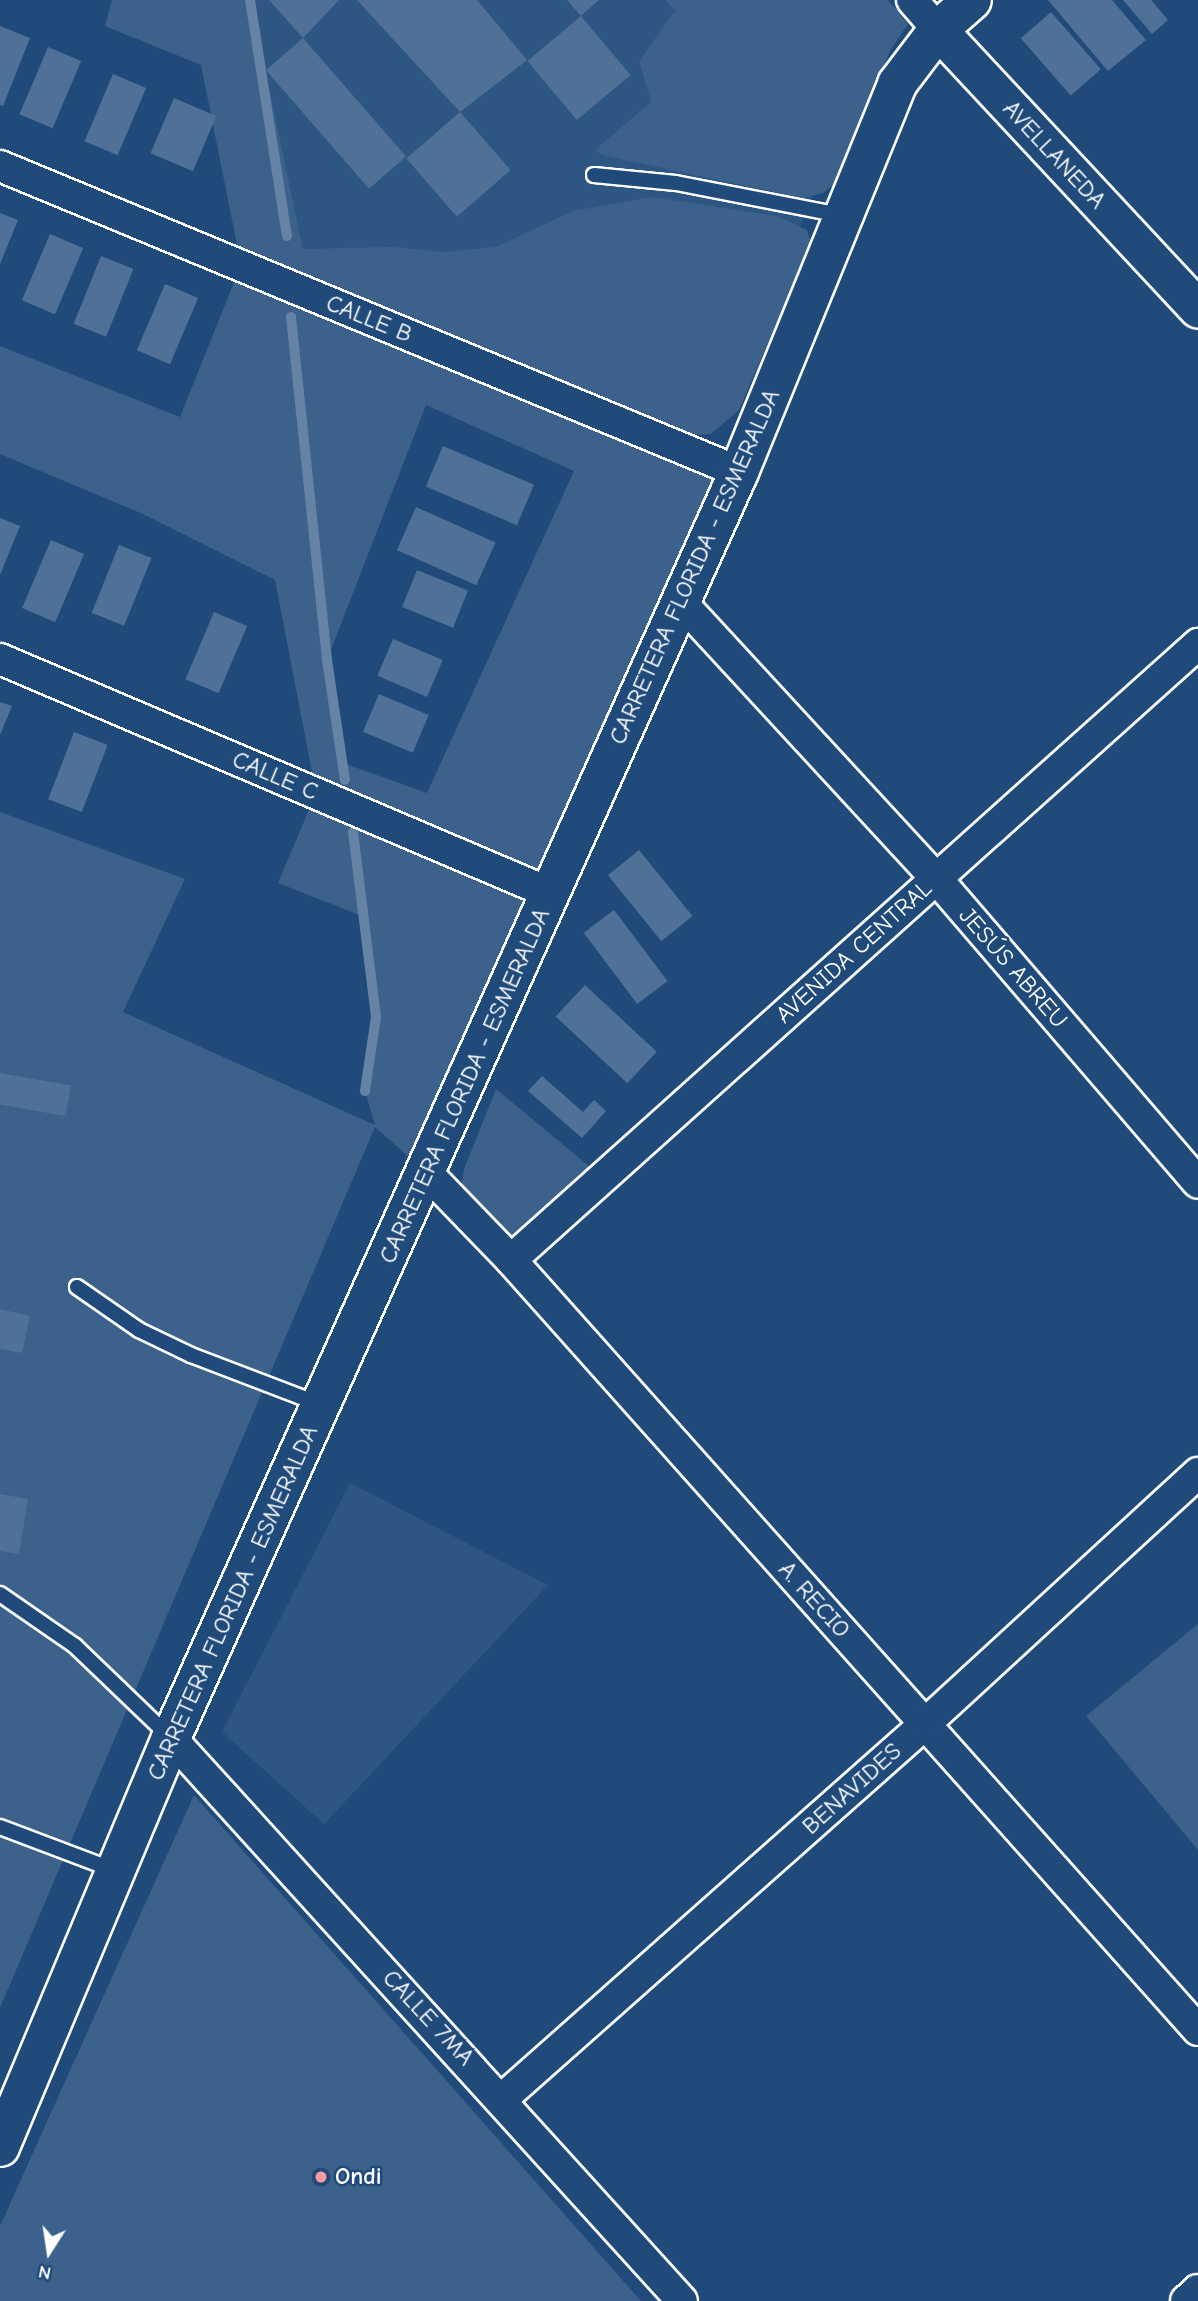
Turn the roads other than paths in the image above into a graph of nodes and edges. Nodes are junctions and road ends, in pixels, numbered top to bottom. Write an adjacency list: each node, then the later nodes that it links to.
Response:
1 (912, 0): 3 (street, AVELLANEDA)
2 (972, 0): 3 (main road, CARRETERA FLORIDA - ESMERALDA)
3 (938, 30): 6 (main road, CARRETERA FLORIDA - ESMERALDA); 7 (street, AVELLANEDA)
4 (0, 166): 8 (street, CALLE B)
5 (594, 175): 6 (lane)
6 (846, 215): 8 (main road, CARRETERA FLORIDA - ESMERALDA)
7 (1198, 309)
8 (739, 472): 9 (main road, CARRETERA FLORIDA - ESMERALDA)
9 (681, 602): 12 (street, JESÚS ABREU); 13 (main road, CARRETERA FLORIDA - ESMERALDA)
10 (1198, 643): 12 (street, AVENIDA CENTRAL)
11 (0, 659): 13 (street, CALLE C)
12 (936, 878): 15 (street, JESÚS ABREU); 16 (street, AVENIDA CENTRAL)
13 (550, 893): 14 (main road, CARRETERA FLORIDA - ESMERALDA)
14 (428, 1174): 16 (street, A. RECIO); 18 (main road, CARRETERA FLORIDA - ESMERALDA)
15 (1198, 1183)
16 (511, 1260): 21 (street, A. RECIO)
17 (77, 1287): 18 (lane)
18 (320, 1405): 22 (main road, CARRETERA FLORIDA - ESMERALDA)
19 (1198, 1474): 21 (street, BENAVIDES)
20 (0, 1594): 22 (lane)
21 (925, 1724): 25 (street, A. RECIO); 26 (street, BENAVIDES)
22 (171, 1738): 24 (main road, CARRETERA FLORIDA - ESMERALDA); 26 (street, CALLE 7MA)
23 (0, 1826): 24 (lane)
24 (118, 1872): 27 (main road, CARRETERA FLORIDA - ESMERALDA)
25 (1198, 2030)
26 (502, 2099): 29 (street, CALLE 7MA)
27 (0, 2147)
28 (1198, 2290): 30 (street)
29 (682, 2301)
30 (1186, 2301)

